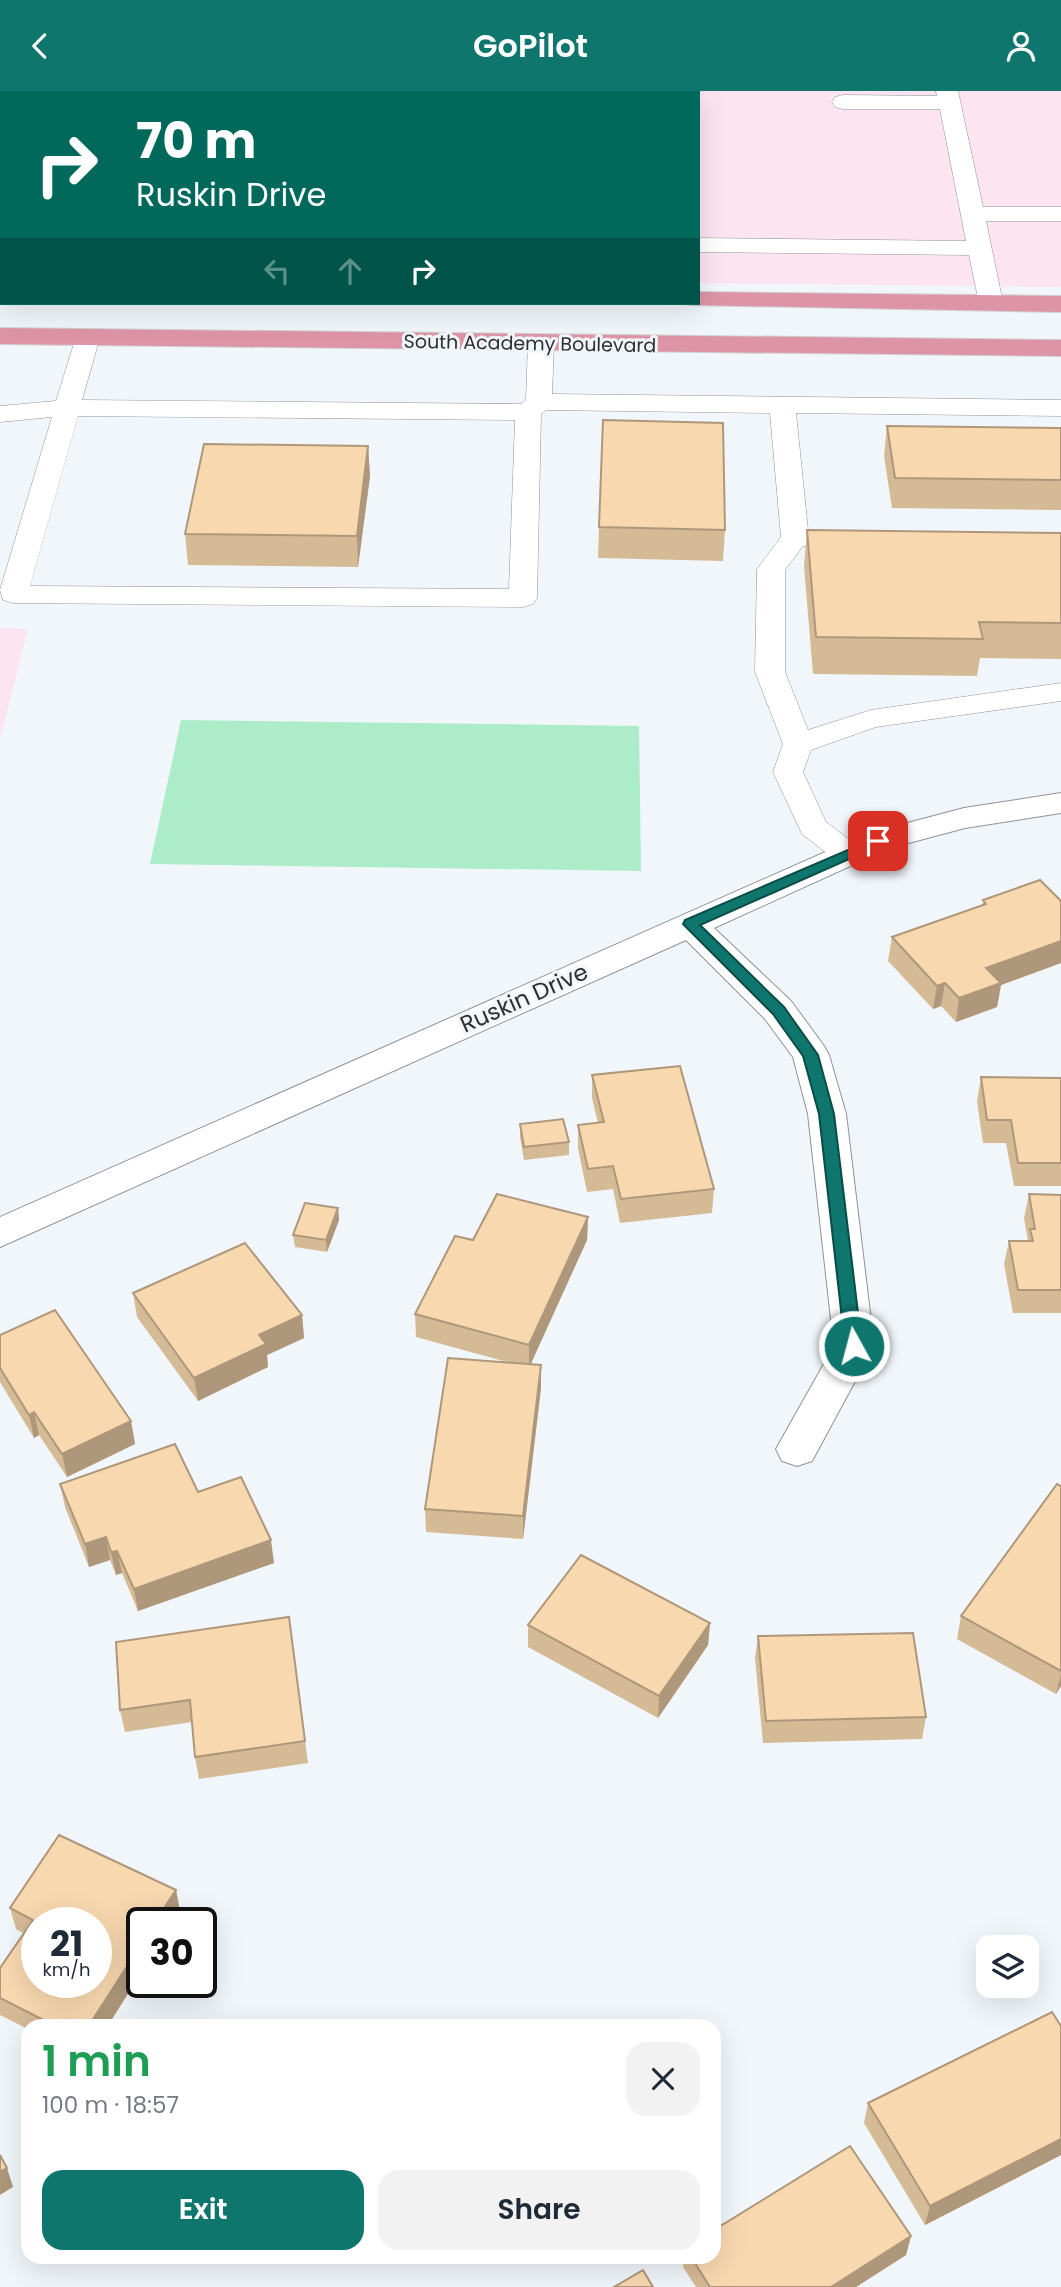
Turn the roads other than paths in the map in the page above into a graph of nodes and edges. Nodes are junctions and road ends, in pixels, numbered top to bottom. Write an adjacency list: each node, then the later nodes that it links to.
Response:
1 (948, 97): 2 (lane); 3 (lane)
2 (844, 102)
3 (971, 214): 4 (lane); 6 (lane)
4 (1061, 214)
5 (700, 245): 6 (lane)
6 (978, 248): 8 (lane)
7 (700, 300): 8 (highway)
8 (991, 303): 9 (highway)
9 (1061, 304)
10 (0, 336): 11 (highway, South Academy Boulevard)
11 (88, 337): 12 (highway, South Academy Boulevard); 16 (lane)
12 (541, 343): 13 (highway, South Academy Boulevard); 15 (lane)
13 (1061, 348)
14 (782, 405): 15 (lane); 17 (lane); 19 (lane)
15 (534, 407): 16 (lane); 16 (lane)
16 (67, 408): 18 (lane)
17 (1061, 408)
18 (0, 414)
19 (794, 538): 20 (lane); 22 (lane)
20 (888, 539)
21 (1061, 692): 22 (lane)
22 (798, 744): 24 (lane)
23 (1061, 803): 24 (street, Ruskin Drive)
24 (848, 854): 25 (street, Ruskin Drive)
25 (690, 924): 26 (street, Ruskin Drive); 27 (street)
26 (0, 1233)
27 (797, 1449)

